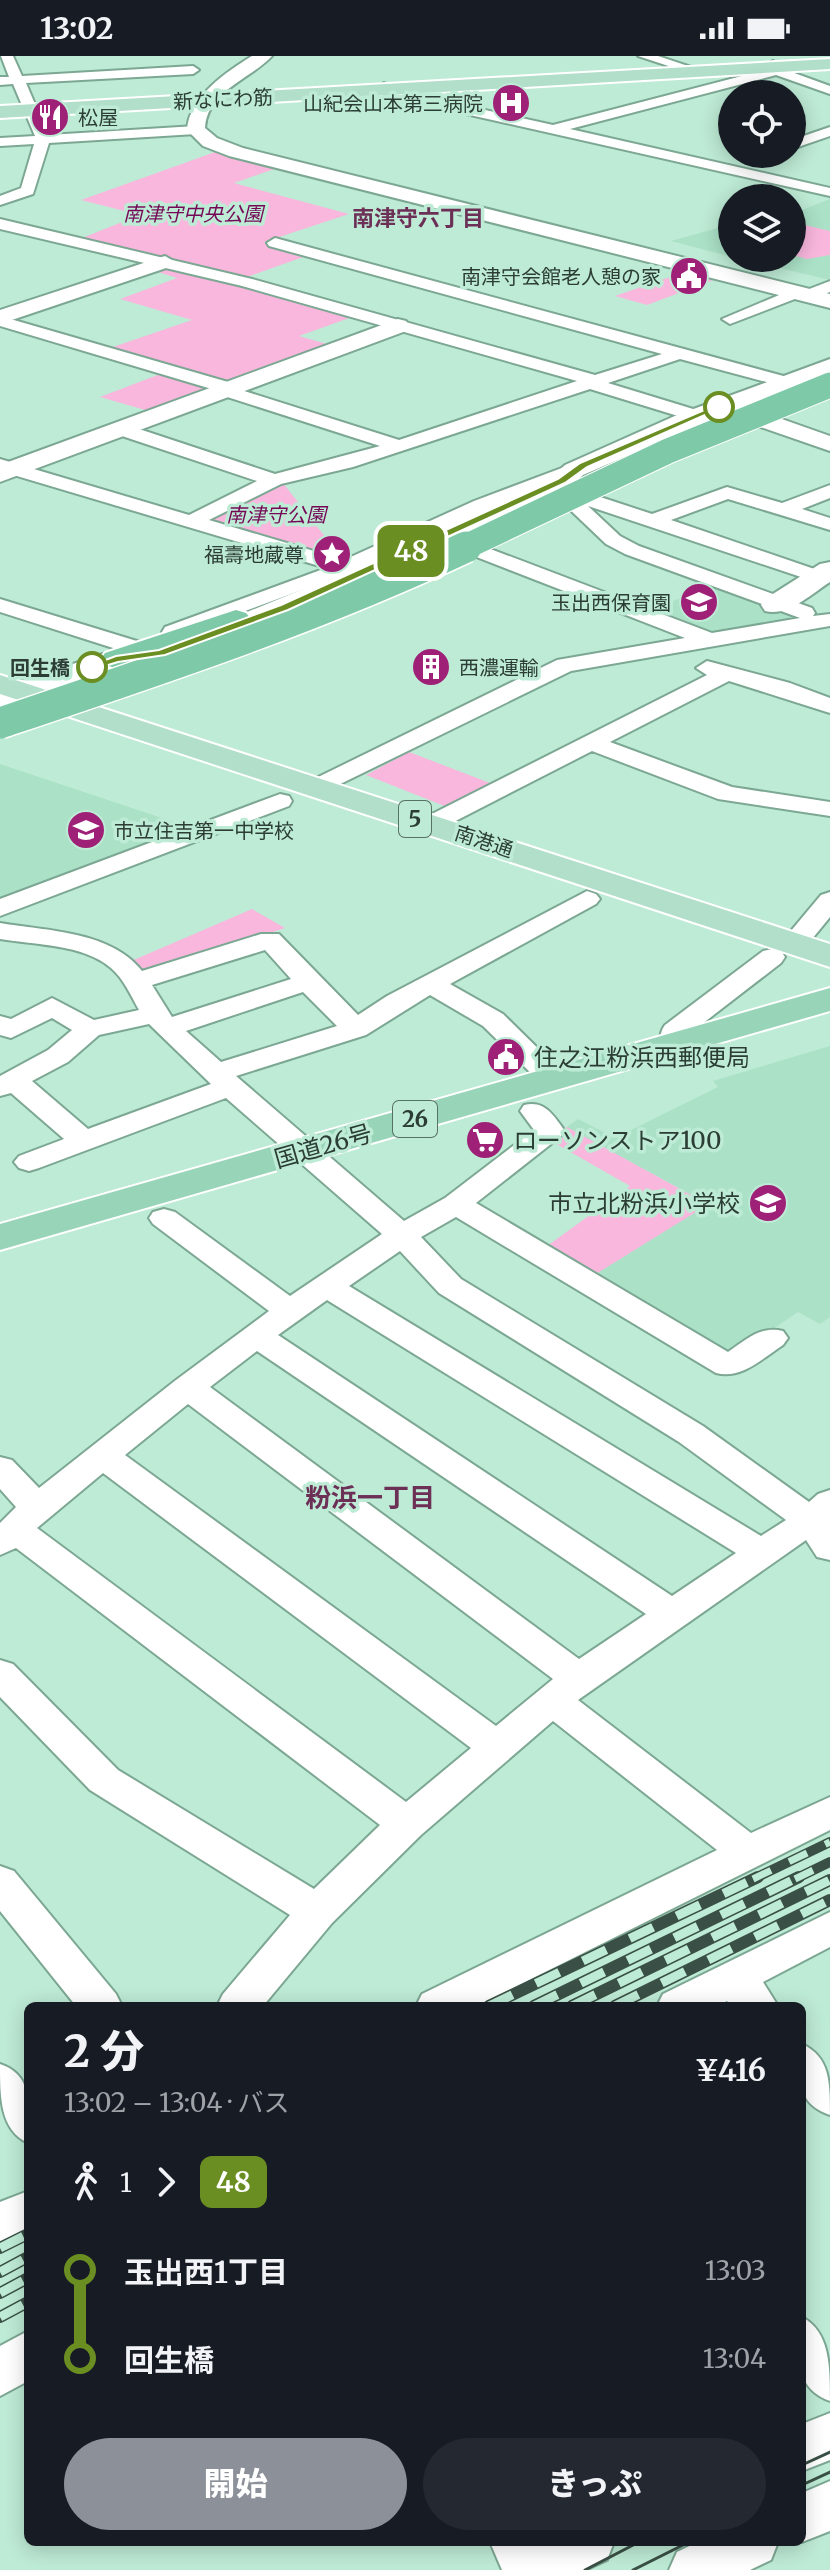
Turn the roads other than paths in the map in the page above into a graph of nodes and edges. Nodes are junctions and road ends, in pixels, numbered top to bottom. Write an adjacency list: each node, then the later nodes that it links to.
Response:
1 (7, 56): 8 (street)
2 (184, 56): 8 (street)
3 (264, 56): 12 (street)
4 (644, 56): 7 (street)
5 (830, 63): 6 (main road, 新なにわ筋)
6 (776, 67): 7 (main road, 新なにわ筋); 11 (street); 15 (street)
7 (698, 71): 10 (main road, 新なにわ筋)
8 (18, 80): 9 (street); 13 (street)
9 (0, 81)
10 (386, 88): 12 (main road, 新なにわ筋); 15 (street)
11 (830, 90)
12 (211, 98): 13 (main road, 新なにわ筋); 16 (street)
13 (30, 109): 14 (main road, 新なにわ筋); 18 (street)
14 (0, 111)
15 (552, 129): 23 (street)
16 (196, 130): 18 (street); 33 (street)
17 (830, 131): 19 (street)
18 (43, 139): 20 (street); 24 (street)
19 (806, 140)
20 (0, 142)
21 (806, 144): 22 (street)
22 (830, 150)
23 (830, 192)
24 (0, 201)
25 (0, 224): 26 (street)
26 (26, 230): 27 (street); 30 (street)
27 (0, 240)
28 (275, 243): 29 (street)
29 (320, 256): 31 (street); 38 (street)
30 (165, 262): 31 (street); 35 (street)
31 (246, 282): 37 (street)
32 (830, 286): 33 (street)
33 (802, 294): 34 (street); 36 (street)
34 (830, 301)
35 (0, 319): 42 (street)
36 (730, 319)
37 (398, 326): 40 (street); 42 (street)
38 (681, 353): 40 (street); 41 (street)
39 (830, 366): 41 (street)
40 (592, 382): 46 (street); 49 (street)
41 (785, 382): 44 (street)
42 (226, 389): 47 (street); 49 (street)
43 (828, 391): 45 (street); 46 (highway); 70 (highway, bridge)
44 (722, 406): 45 (street); 46 (street)
45 (763, 421): 48 (street); 52 (street)
46 (688, 424): 52 (street); 66 (highway); 70 (highway)
47 (123, 430): 50 (street); 51 (street)
48 (830, 444)
49 (397, 445): 51 (street)
50 (5, 470): 56 (street)
51 (274, 480): 56 (street)
52 (575, 489): 55 (street); 58 (street); 59 (street); 62 (street); 66 (street)
53 (830, 491): 54 (street)
54 (786, 509): 55 (street); 57 (street)
55 (654, 520): 60 (street)
56 (190, 522): 59 (street)
57 (830, 524)
58 (473, 549): 64 (street); 68 (street)
59 (346, 567): 66 (street)
60 (825, 573): 62 (street)
61 (0, 605): 66 (street)
62 (775, 605): 63 (street)
63 (828, 620): 64 (street)
64 (714, 642): 65 (street)
65 (658, 651): 67 (street); 72 (street)
66 (124, 653): 70 (street)
67 (725, 674): 69 (street); 71 (street)
68 (67, 706): 70 (main road, 南港通 / 5); 72 (main road, 南港通 / 5)
69 (830, 706)
70 (5, 708): 73 (main road, 南港通 / 5)
71 (593, 743): 74 (street); 75 (street)
72 (316, 787): 75 (main road, 南港通 / 5)
73 (280, 801): 76 (main road, 南港通 / 5); 78 (street)
74 (830, 809)
75 (431, 824): 80 (main road, 南港通 / 5)
76 (587, 899): 80 (main road, 南港通 / 5); 85 (street)
77 (830, 900): 80 (street)
78 (0, 908)
79 (0, 931): 83 (street)
80 (783, 950): 81 (main road, 南港通 / 5); 82 (main road, 南港通 / 5); 92 (street)
81 (830, 956)
82 (830, 976)
83 (135, 982): 84 (street); 87 (street)
84 (308, 982): 87 (street); 91 (street)
85 (431, 984): 91 (street); 95 (street)
86 (830, 999): 92 (highway, 国道26号 / 26)
87 (161, 1022): 90 (street); 93 (street)
88 (0, 1024): 90 (street)
89 (830, 1026): 95 (highway, 国道26号 / 26)
90 (90, 1029): 94 (street)
91 (356, 1029): 93 (street)
92 (675, 1045): 95 (highway, 国道26号 / 26)
93 (224, 1080): 96 (street); 98 (street)
94 (6, 1083): 96 (street)
95 (544, 1095): 98 (highway, 国道26号 / 26); 99 (street)
96 (84, 1141): 97 (street)
97 (29, 1162)
98 (314, 1162): 100 (highway, 国道26号 / 26); 101 (street); 102 (highway, 国道26号 / 26)
99 (456, 1204): 101 (street); 107 (street)
100 (164, 1218): 103 (highway, 国道26号 / 26); 105 (street)
101 (402, 1235): 104 (street); 111 (street)
102 (0, 1237)
103 (0, 1264)
104 (327, 1286): 105 (street); 113 (street)
105 (290, 1311): 106 (street)
106 (257, 1336): 108 (street); 114 (street)
107 (772, 1338)
108 (188, 1387): 109 (street); 116 (street)
109 (104, 1457): 112 (street); 117 (street)
110 (0, 1468): 112 (street)
111 (823, 1523): 113 (street)
112 (17, 1527): 119 (street)
113 (762, 1553): 114 (street)
114 (672, 1614): 116 (street)
115 (0, 1674): 122 (street)
116 (565, 1689): 117 (street); 120 (street)
117 (497, 1747): 119 (street)
118 (830, 1812): 120 (street)
119 (407, 1824): 122 (street)
120 (749, 1853): 127 (street)
121 (0, 1882): 125 (street)
122 (317, 1911): 126 (street)
123 (830, 1928): 124 (street)
124 (745, 1992): 128 (street)
125 (98, 2002)
126 (241, 2002)
127 (445, 2002)
128 (697, 2002)
129 (806, 2067): 131 (street)
130 (0, 2082): 132 (street)
131 (830, 2096)
132 (24, 2118)
133 (24, 2213): 134 (street)
134 (0, 2224)
135 (806, 2345): 138 (street)
136 (24, 2356): 137 (street)
137 (0, 2374)
138 (830, 2379)
139 (830, 2436): 140 (street)
140 (806, 2446)
141 (830, 2505): 142 (street)
142 (806, 2516)
143 (517, 2546): 146 (street)
144 (581, 2546): 146 (street)
145 (745, 2546): 147 (street)
146 (530, 2570)
147 (695, 2570)

